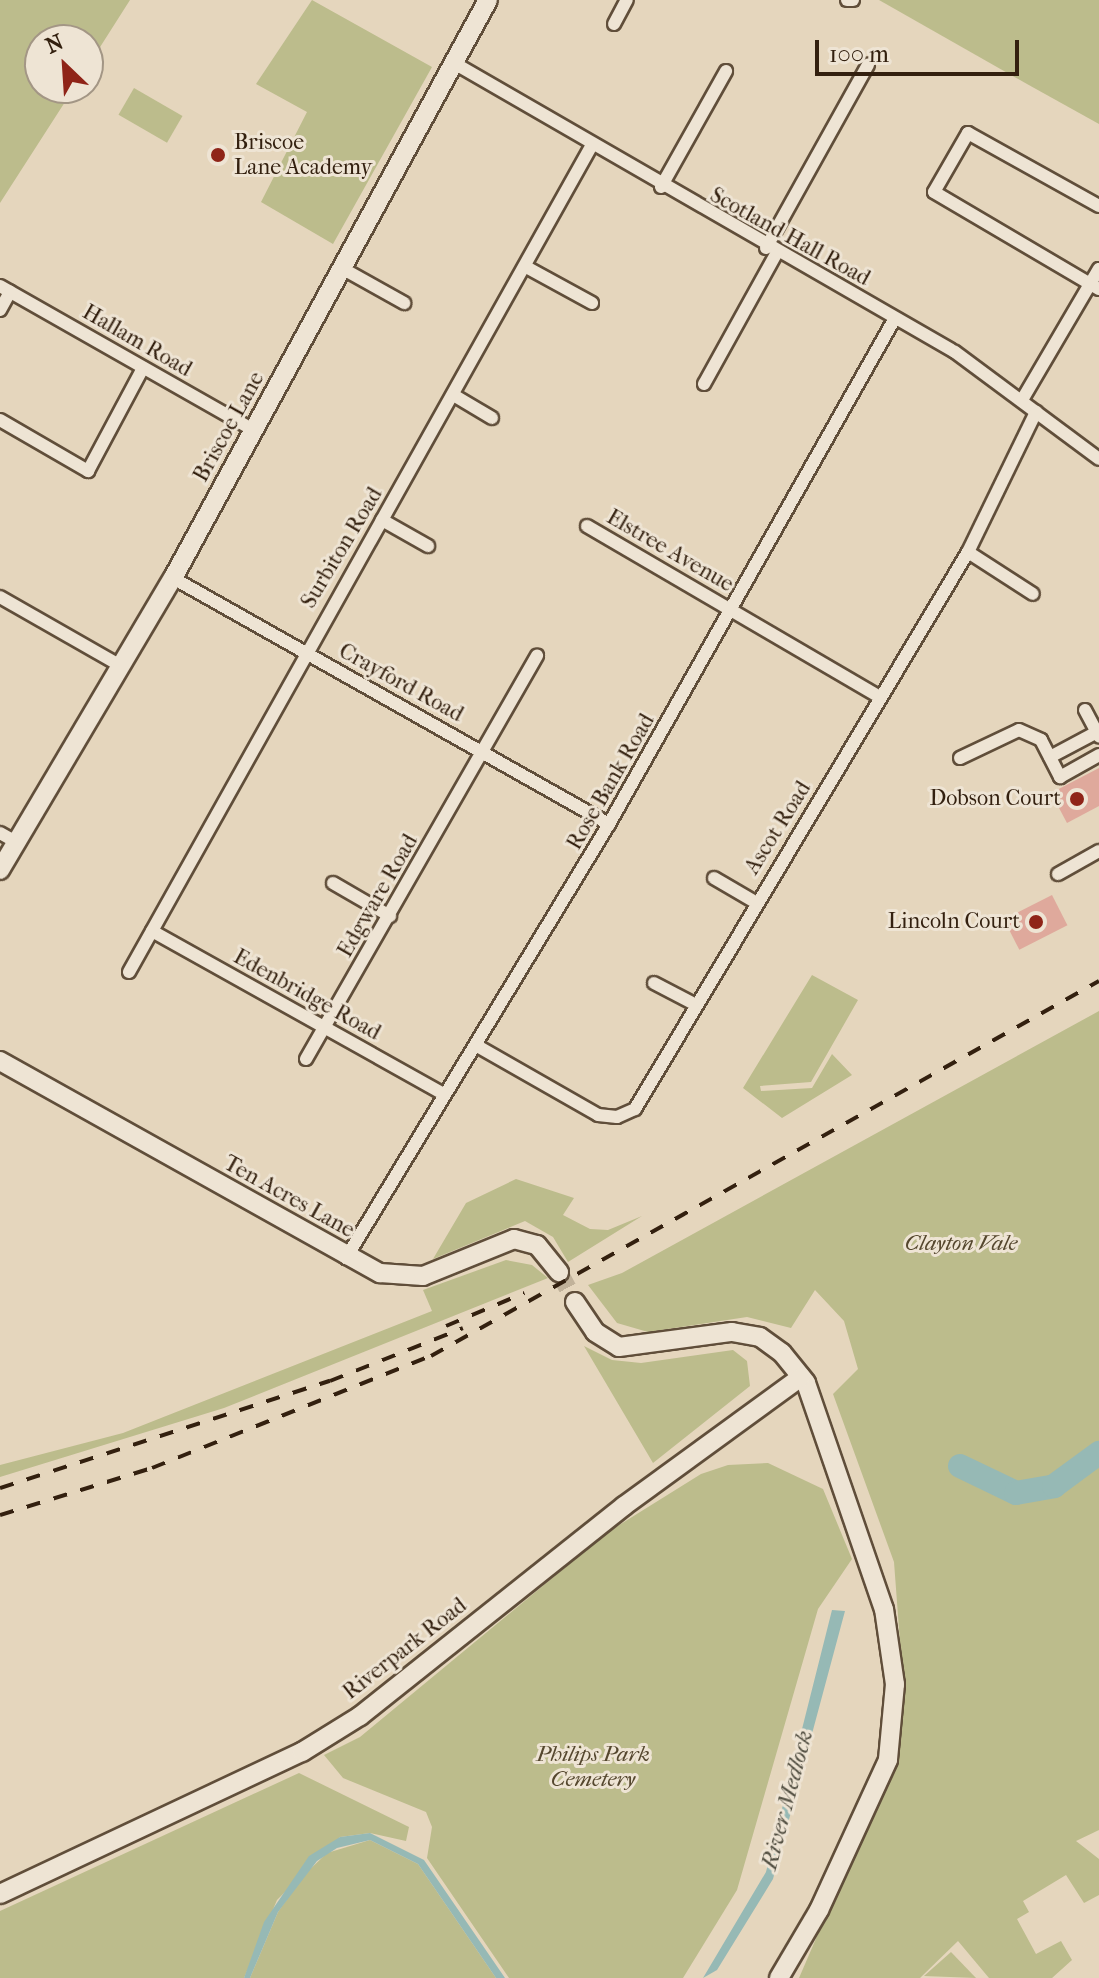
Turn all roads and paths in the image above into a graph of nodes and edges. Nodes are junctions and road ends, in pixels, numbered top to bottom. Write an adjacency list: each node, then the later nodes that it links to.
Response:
1 (488, 0): 6 (street, Briscoe Lane)
2 (627, 0): 5 (street)
3 (847, 0): 4 (street)
4 (853, 0)
5 (614, 24)
6 (454, 63): 9 (street, Scotland Hall Road); 15 (street, Briscoe Lane)
7 (868, 65): 12 (street)
8 (726, 71): 10 (street)
9 (592, 145): 10 (street, Scotland Hall Road); 13 (street, Surbiton Road)
10 (661, 187): 12 (street, Scotland Hall Road)
11 (1099, 206): 16 (street)
12 (771, 251): 21 (street, Scotland Hall Road); 23 (street)
13 (528, 268): 19 (street); 24 (street, Surbiton Road)
14 (1099, 269): 16 (street)
15 (345, 270): 18 (street); 29 (street, Briscoe Lane)
16 (1095, 286): 25 (street)
17 (5, 289): 20 (street); 22 (street, Hallam Road)
18 (404, 303)
19 (592, 303)
20 (0, 310)
21 (895, 318): 25 (street, Scotland Hall Road); 38 (street, Rose Bank Road)
22 (143, 368): 28 (street); 29 (street, Hallam Road)
23 (704, 384)
24 (455, 396): 27 (street); 31 (street, Surbiton Road)
25 (1022, 400): 26 (street, Scotland Hall Road)
26 (1036, 412): 30 (street, Scotland Hall Road); 34 (street, Ascot Road)
27 (492, 418)
28 (0, 420)
29 (254, 430): 35 (street, Briscoe Lane)
30 (1099, 459)
31 (382, 520): 33 (street); 39 (street, Surbiton Road)
32 (587, 526): 38 (street, Elstree Avenue)
33 (428, 546)
34 (968, 552): 36 (street); 42 (street, Ascot Road)
35 (173, 578): 39 (street, Crayford Road); 41 (street, Briscoe Lane)
36 (1033, 594)
37 (0, 597): 41 (street)
38 (734, 610): 42 (street, Elstree Avenue); 49 (street, Rose Bank Road)
39 (304, 652): 45 (street, Crayford Road); 58 (street, Surbiton Road)
40 (537, 655): 45 (street, Edgware Road)
41 (121, 666): 50 (street, Briscoe Lane)
42 (878, 696): 56 (street, Ascot Road)
43 (1085, 710): 44 (street)
44 (1098, 734): 47 (street)
45 (483, 752): 49 (street, Crayford Road); 57 (street, Edgware Road)
46 (1099, 755): 47 (street)
47 (1050, 757): 48 (street)
48 (960, 758)
49 (609, 824): 63 (street, Rose Bank Road)
50 (8, 838): 52 (street, Briscoe Lane)
51 (1099, 851): 53 (street)
52 (0, 870)
53 (1058, 874)
54 (714, 878): 56 (street)
55 (333, 883): 57 (street)
56 (755, 902): 61 (street, Ascot Road)
57 (390, 916): 62 (street, Edgware Road)
58 (152, 931): 59 (street, Surbiton Road); 62 (street, Edenbridge Road)
59 (129, 972)
60 (654, 983): 61 (street)
61 (696, 1005): 63 (street, Ascot Road)
62 (324, 1028): 64 (street, Edgware Road); 66 (street, Edenbridge Road)
63 (479, 1047): 66 (street, Rose Bank Road)
64 (306, 1059)
65 (0, 1061): 67 (street, Ten Acres Lane)
66 (444, 1094): 67 (street, Rose Bank Road)
67 (346, 1258): 68 (street, Ten Acres Lane)
68 (559, 1272)
69 (575, 1302): 70 (street)
70 (801, 1377): 71 (street, Riverpark Road); 72 (street)
71 (0, 1894)
72 (779, 1978)

